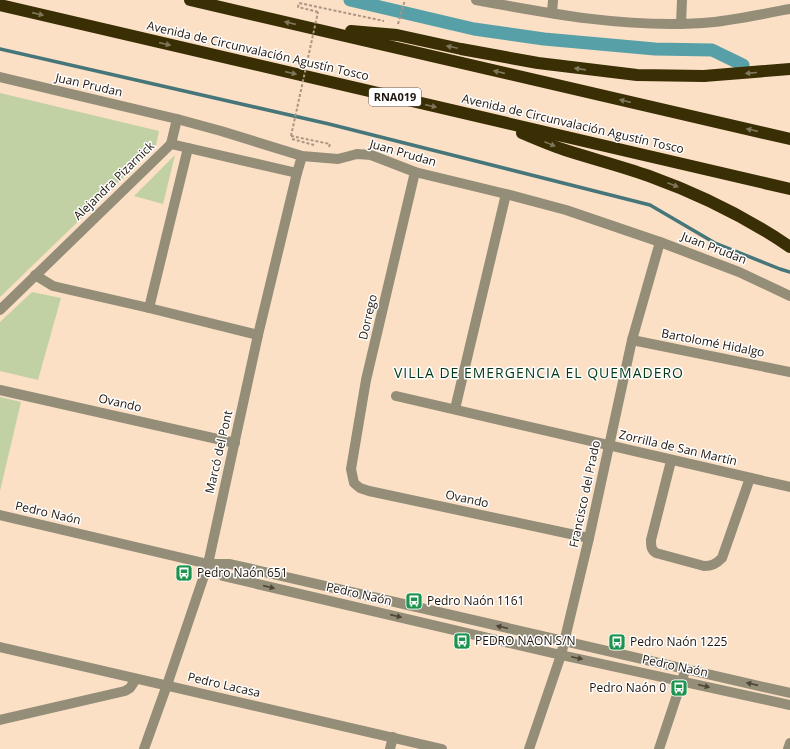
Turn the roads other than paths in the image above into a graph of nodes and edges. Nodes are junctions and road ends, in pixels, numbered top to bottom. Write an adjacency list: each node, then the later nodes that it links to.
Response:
1 (190, 0): 9 (highway, one-way to 1)
2 (476, 0): 7 (street)
3 (552, 0): 7 (street)
4 (682, 0): 8 (street)
5 (0, 5): 13 (highway, Avenida de Circunvalación Agustín Tosco / RNA019, one-way to 13)
6 (790, 9): 8 (street)
7 (552, 14): 8 (street)
8 (681, 24)
9 (306, 27): 10 (highway, one-way to 9); 14 (highway, one-way to 9)
10 (790, 69)
11 (0, 77): 12 (street, Juan Prudan)
12 (177, 119): 15 (street); 17 (street, Juan Prudan)
13 (488, 119): 20 (highway, Avenida de Circunvalación Agustín Tosco / RNA019); 23 (highway, one-way to 23)
14 (790, 139)
15 (171, 144): 16 (street, Alejandra Pizarnick); 24 (street, Alejandra Pizarnick)
16 (188, 148): 19 (street, Alejandra Pizarnick); 26 (street)
17 (302, 156): 18 (street, Juan Prudan); 19 (street, Marcó del Pont)
18 (415, 172): 21 (street, Juan Prudan); 37 (street, Dorrego)
19 (297, 173): 28 (street, Marcó del Pont)
20 (790, 189)
21 (506, 194): 22 (street, Juan Prudan); 33 (street)
22 (660, 242): 25 (street, Juan Prudan); 29 (street, Francisco del Prado)
23 (790, 247)
24 (35, 275): 26 (street); 27 (street, Alejandra Pizarnick)
25 (790, 296)
26 (149, 308): 28 (street)
27 (0, 310)
28 (258, 335): 34 (street, Marcó del Pont)
29 (632, 340): 30 (street, Bartolomé Hidalgo); 35 (street, Francisco del Prado)
30 (790, 372)
31 (0, 390): 34 (street, Ovando)
32 (396, 396): 33 (street, Zorrilla de San Martín)
33 (455, 409): 35 (street, Zorrilla de San Martín)
34 (235, 443): 42 (street, Marcó del Pont)
35 (609, 446): 36 (street, Zorrilla de San Martín); 41 (street, Francisco del Prado)
36 (671, 461): 38 (street, Zorrilla de San Martín); 38 (street)
37 (351, 469): 41 (street, Ovando)
38 (750, 478): 39 (street, Zorrilla de San Martín)
39 (790, 487)
40 (0, 516): 42 (street, Pedro Naón)
41 (589, 538): 43 (street, Francisco del Prado)
42 (208, 564): 43 (street, Pedro Naón, one-way to 42); 45 (street, Pedro Naón, one-way to 45); 49 (street, Marcó del Pont)
43 (564, 642): 45 (street, Francisco del Prado); 46 (street, Pedro Naón)
44 (0, 647): 47 (street, Pedro Lacasa)
45 (561, 655): 48 (street, Pedro Naón, one-way to 48); 58 (street, Francisco del Prado)
46 (685, 668): 48 (street); 50 (street, Pedro Naón, one-way to 46)
47 (136, 679): 49 (street, Pedro Lacasa); 52 (street)
48 (682, 681): 51 (street, Pedro Naón, one-way to 51); 59 (street)
49 (167, 685): 53 (street, Pedro Lacasa); 55 (street, Marcó del Pont)
50 (790, 693)
51 (790, 705)
52 (0, 720)
53 (393, 737): 56 (street); 57 (street, Pedro Lacasa)
54 (790, 743): 60 (street)
55 (144, 749)
56 (390, 749)
57 (442, 749)
58 (529, 749)
59 (659, 749)
60 (788, 749)

